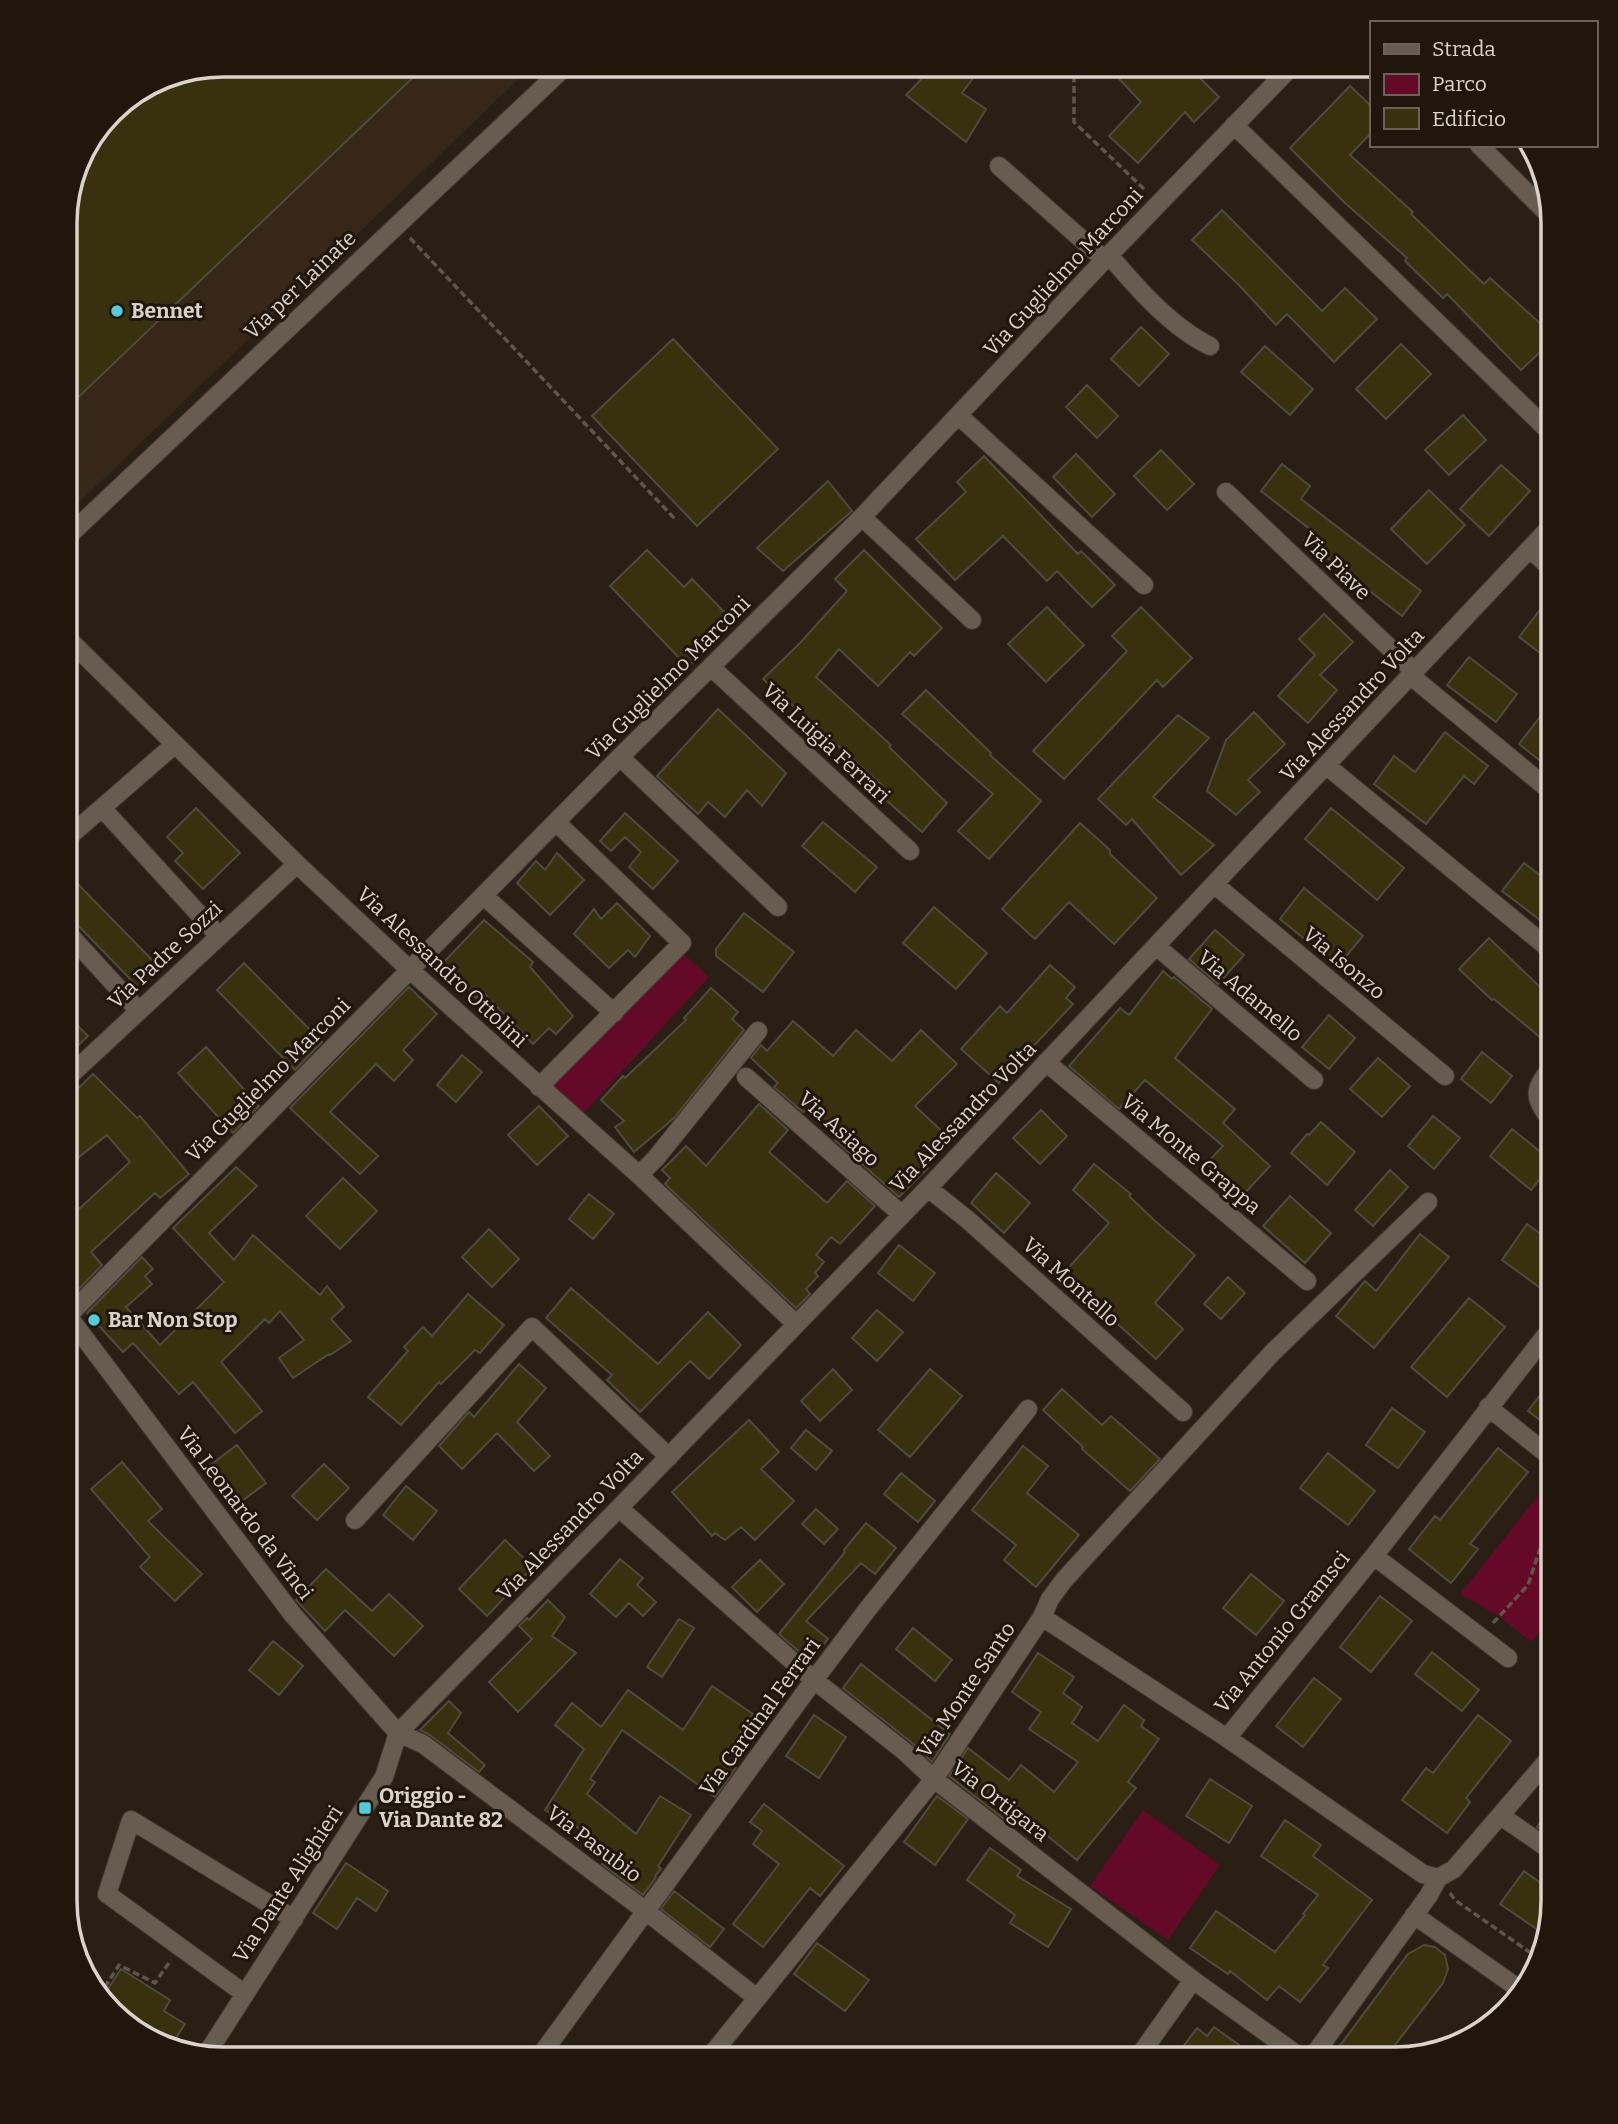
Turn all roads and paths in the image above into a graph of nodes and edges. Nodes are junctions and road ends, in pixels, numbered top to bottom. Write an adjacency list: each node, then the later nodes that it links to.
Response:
1 (554, 77): 9 (street, Via per Lainate)
2 (1074, 77): 7 (path)
3 (1281, 77): 4 (street, Via Guglielmo Marconi)
4 (1234, 125): 7 (street, Via Guglielmo Marconi); 13 (street)
5 (1481, 147): 8 (street)
6 (999, 166): 10 (street)
7 (1158, 204): 10 (street, Via Guglielmo Marconi)
8 (1540, 206)
9 (396, 224): 16 (path); 17 (street, Via per Lainate)
10 (1107, 257): 11 (street); 12 (street, Via Guglielmo Marconi)
11 (1210, 346)
12 (958, 415): 15 (street, Via Guglielmo Marconi); 21 (street)
13 (1541, 423)
14 (1226, 492): 25 (street, Via Piave)
15 (862, 517): 22 (street); 24 (street, Via Guglielmo Marconi)
16 (675, 519)
17 (77, 528)
18 (1541, 537): 19 (street, Via Alessandro Volta)
19 (1530, 549): 20 (street); 25 (street, Via Alessandro Volta)
20 (1541, 559)
21 (1144, 585)
22 (972, 620)
23 (77, 648): 26 (street, Via Alessandro Ottolini)
24 (712, 668): 27 (street, Via Guglielmo Marconi); 33 (street, Via Luigia Ferrari)
25 (1413, 674): 28 (street, Via Alessandro Volta); 29 (street, Via Piave)
26 (174, 745): 30 (street); 34 (street, Via Alessandro Ottolini)
27 (620, 757): 31 (street, Via Guglielmo Marconi); 37 (street)
28 (1327, 766): 35 (street, Via Alessandro Volta); 39 (street)
29 (1541, 783)
30 (102, 808): 32 (street); 38 (street)
31 (556, 822): 36 (street, Via Guglielmo Marconi); 44 (street)
32 (77, 830)
33 (909, 851)
34 (297, 864): 38 (street, Via Padre Sozzi); 42 (street, Via Alessandro Ottolini)
35 (1214, 884): 41 (street, Via Alessandro Volta); 48 (street, Via Isonzo)
36 (484, 896): 42 (street, Via Guglielmo Marconi); 44 (street)
37 (778, 907)
38 (219, 936): 43 (street, Via Padre Sozzi)
39 (1541, 942)
40 (77, 943): 43 (street)
41 (1156, 946): 46 (street, Via Alessandro Volta); 51 (street, Via Adamello)
42 (409, 970): 52 (street, Via Alessandro Ottolini); 59 (street, Via Guglielmo Marconi)
43 (139, 1011): 47 (street, Via Padre Sozzi)
44 (614, 1013): 52 (street)
45 (758, 1031): 54 (street)
46 (1046, 1062): 55 (street, Via Alessandro Volta); 58 (street, Via Monte Grappa)
47 (77, 1069)
48 (1445, 1076)
49 (746, 1077): 57 (street, Via Asiago)
50 (1541, 1079): 53 (street)
51 (1314, 1080)
52 (539, 1087): 54 (street, Via Alessandro Ottolini)
53 (1541, 1105)
54 (639, 1175): 60 (street, Via Alessandro Ottolini)
55 (928, 1188): 57 (street, Via Alessandro Volta); 65 (street, Via Montello)
56 (1428, 1202): 72 (street)
57 (901, 1214): 60 (street, Via Alessandro Volta)
58 (1307, 1281)
59 (77, 1305)
60 (796, 1324): 67 (street, Via Alessandro Volta)
61 (77, 1330): 76 (street, Via Leonardo da Vinci)
62 (1541, 1341): 63 (street, Via Antonio Gramsci)
63 (1488, 1407): 66 (street); 71 (street, Via Antonio Gramsci)
64 (1028, 1409): 75 (street, Via Cardinal Ferrari)
65 (1183, 1412)
66 (1541, 1449)
67 (669, 1457): 68 (street, Via Alessandro Volta); 69 (street)
68 (619, 1508): 75 (street, Via Ortigara); 76 (street, Via Alessandro Volta)
69 (355, 1520)
70 (1541, 1546): 73 (path)
71 (1374, 1556): 73 (street, Via Antonio Gramsci); 77 (street, Via Antonio Gramsci)
72 (1042, 1617): 77 (street, Via Monte Santo); 79 (street, Via Monte Santo)
73 (1480, 1637): 74 (street, Via Antonio Gramsci)
74 (1508, 1658)
75 (814, 1680): 79 (street, Via Ortigara); 83 (street, Via Cardinal Ferrari)
76 (398, 1733): 83 (street, Via Pasubio); 85 (street, Via Dante Alighieri)
77 (1227, 1738): 82 (street, Via Monte Santo)
78 (1541, 1768): 80 (street)
79 (934, 1779): 88 (street, Via Ortigara); 92 (street, Via Monte Santo)
80 (1501, 1816): 81 (street); 82 (street)
81 (1541, 1844)
82 (1438, 1878): 84 (street); 87 (path)
83 (647, 1912): 92 (street, Via Pasubio); 94 (street, Via Cardinal Ferrari)
84 (1414, 1915): 89 (street); 98 (street)
85 (294, 1919): 86 (street); 91 (street, Via Dante Alighieri)
86 (180, 1947): 90 (path); 91 (street)
87 (1531, 1953)
88 (1193, 1980): 96 (street); 97 (street, Via Ortigara)
89 (1514, 1985)
90 (105, 1987)
91 (245, 1994): 93 (street, Via Dante Alighieri)
92 (757, 1998): 95 (street, Via Monte Santo)
93 (212, 2046)
94 (547, 2047)
95 (718, 2047)
96 (1146, 2047)
97 (1286, 2047)
98 (1320, 2047)

